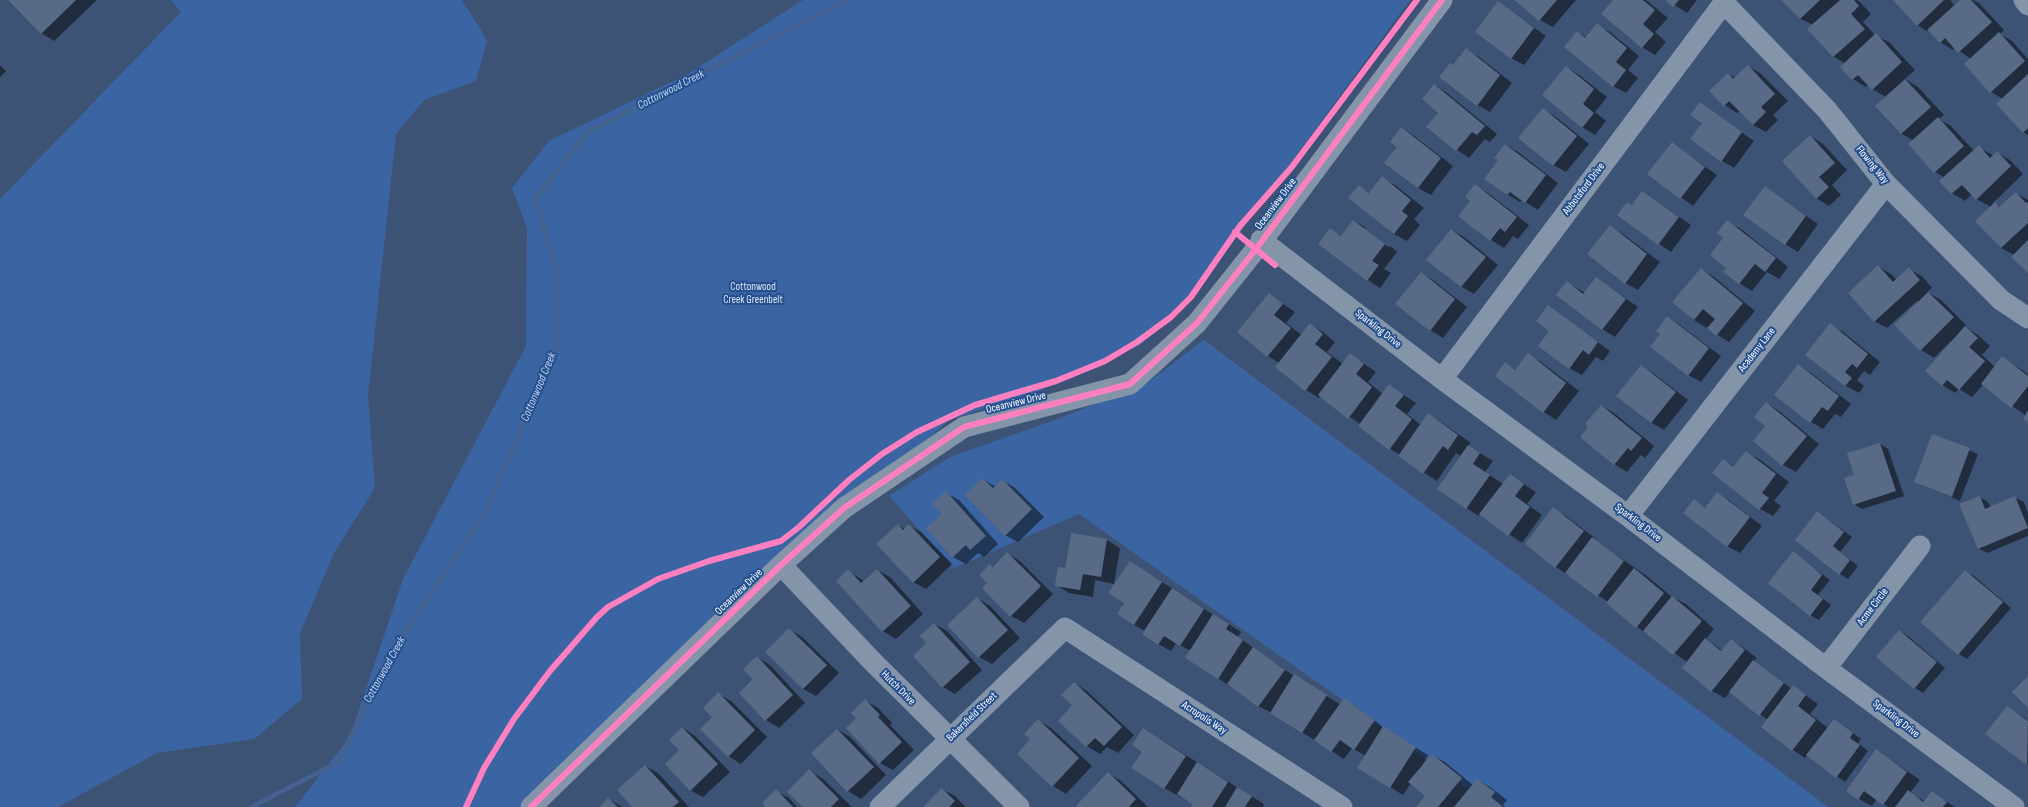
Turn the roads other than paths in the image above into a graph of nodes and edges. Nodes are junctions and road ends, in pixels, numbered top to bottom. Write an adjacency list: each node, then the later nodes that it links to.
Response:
1 (1442, 0): 6 (street, Oceanview Drive)
2 (2024, 0): 4 (street)
3 (1725, 2): 5 (street, Flowing Way); 8 (street, Abbotsford Drive)
4 (2028, 5)
5 (1886, 184): 7 (street, Flowing Way); 9 (street, Academy Lane)
6 (1261, 240): 8 (street, Sparkling Drive); 11 (street, Oceanview Drive)
7 (2028, 318)
8 (1442, 379): 9 (street, Sparkling Drive)
9 (1628, 516): 13 (street, Sparkling Drive)
10 (1920, 546): 13 (street, Acme Circle)
11 (781, 565): 14 (street, Hutch Drive); 15 (street, Oceanview Drive)
12 (1065, 628): 14 (street, Bakersfield Street); 18 (street, Acropolis Way)
13 (1826, 668): 19 (street, Sparkling Drive)
14 (949, 739): 16 (street, Bakersfield Street); 17 (street, Hutch Drive)
15 (531, 807)
16 (880, 807)
17 (1019, 807)
18 (1342, 807)
19 (2014, 807)

